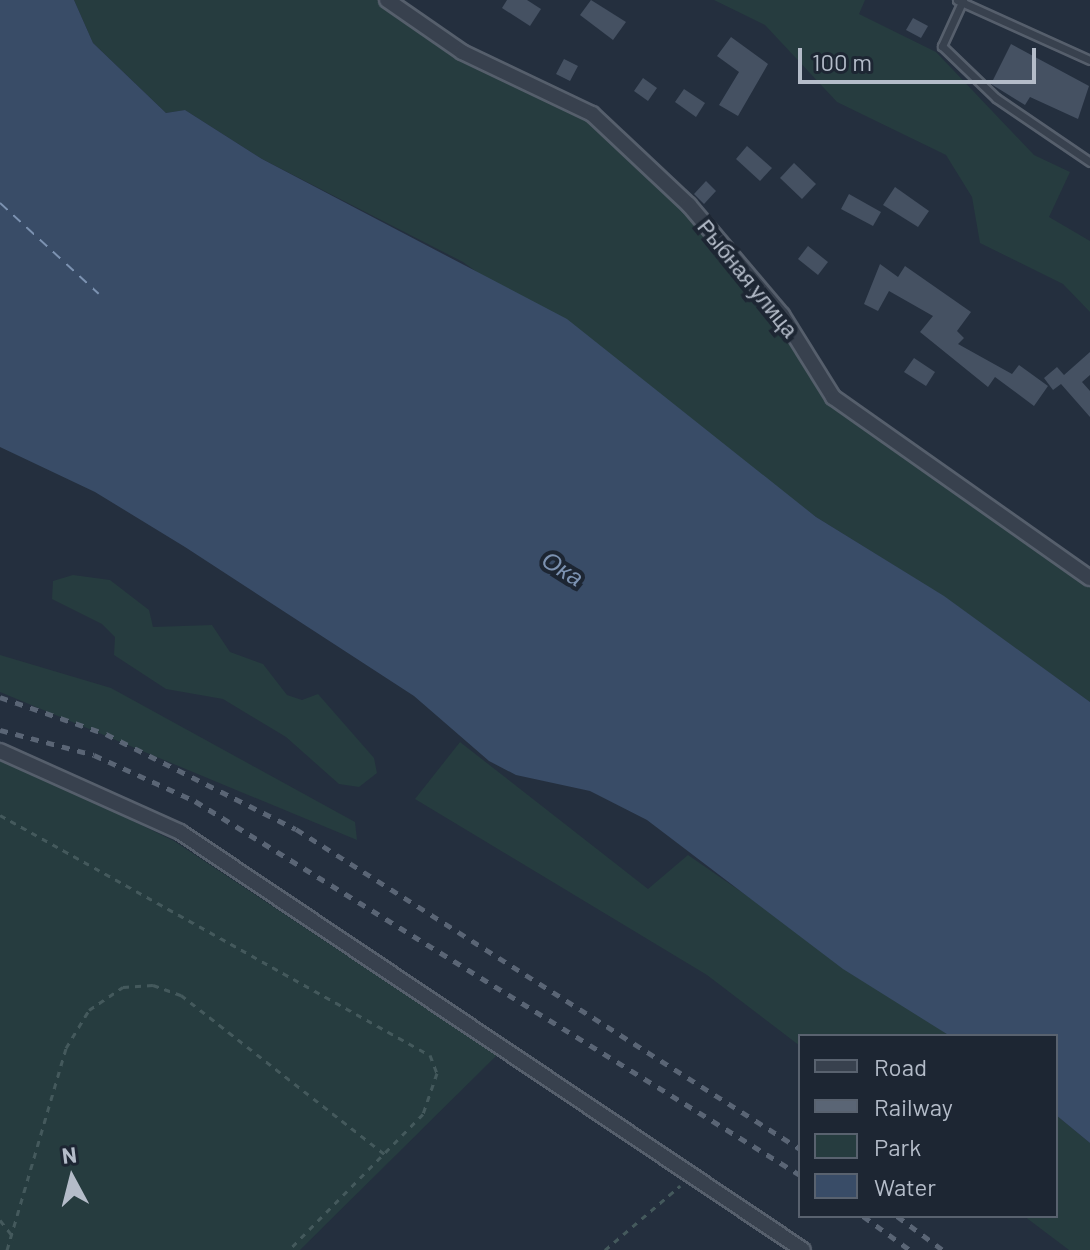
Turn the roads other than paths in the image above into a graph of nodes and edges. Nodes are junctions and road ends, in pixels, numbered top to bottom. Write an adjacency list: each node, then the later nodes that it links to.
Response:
1 (387, 0): 5 (street, Рыбная улица)
2 (961, 1): 3 (lane); 4 (lane)
3 (1090, 60)
4 (1090, 162)
5 (1090, 578)
6 (0, 751): 7 (street)
7 (803, 1250)

